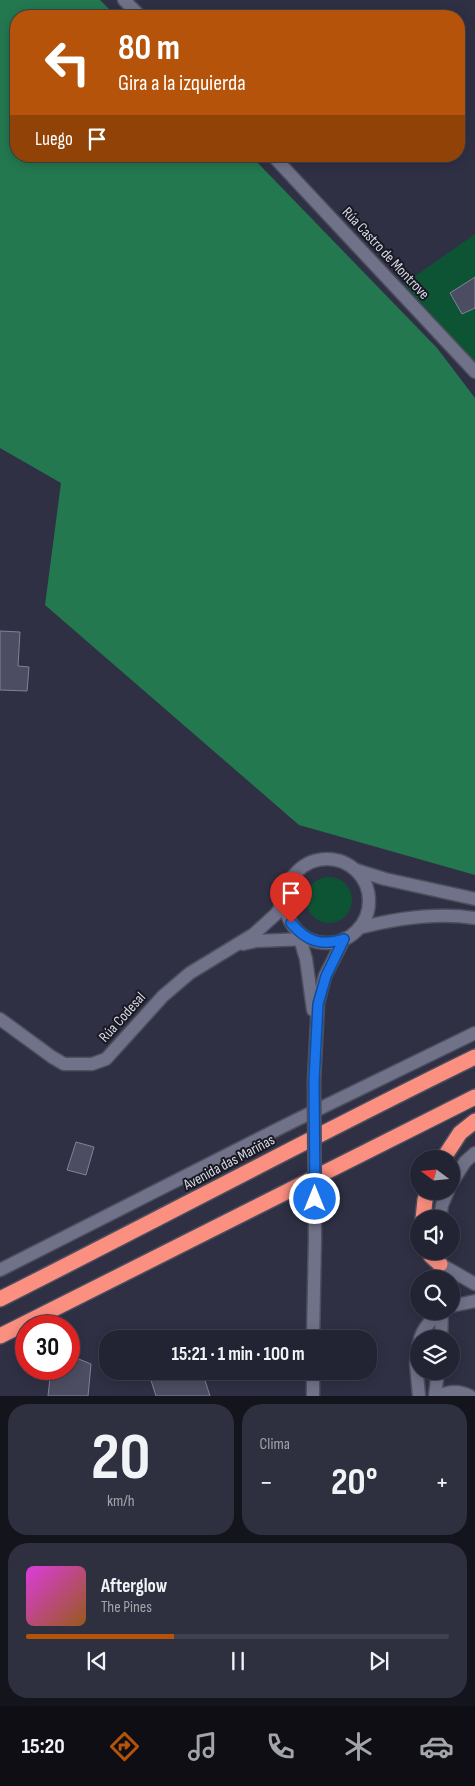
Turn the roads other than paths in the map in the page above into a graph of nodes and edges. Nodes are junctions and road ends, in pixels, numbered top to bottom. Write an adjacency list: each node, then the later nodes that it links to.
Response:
1 (124, 0): 2 (street)
2 (134, 10)
3 (278, 162): 4 (street, Rúa Castro de Montrove)
4 (475, 372)
5 (355, 869): 6 (street); 7 (street); 9 (street)
6 (475, 899)
7 (285, 901): 10 (street); 12 (street, Rúa Codesal)
8 (475, 918): 9 (street)
9 (359, 928): 11 (street)
10 (302, 936): 11 (street); 12 (street, Rúa Codesal); 14 (street)
11 (344, 939): 14 (street)
12 (236, 945): 13 (street, Rúa Codesal)
13 (0, 1019)
14 (316, 1026): 29 (street, bridge)
15 (475, 1033): 23 (street)
16 (475, 1058): 25 (highway, Avenida das Mariñas)
17 (475, 1097): 31 (highway)
18 (475, 1121): 19 (highway)
19 (449, 1150)
20 (475, 1153): 21 (street)
21 (460, 1170)
22 (440, 1265): 24 (street)
23 (0, 1270)
24 (475, 1284)
25 (0, 1299)
26 (475, 1300): 27 (street)
27 (460, 1304)
28 (431, 1320): 30 (street)
29 (313, 1330)
30 (423, 1330)
31 (0, 1336)
32 (313, 1380): 35 (street)
33 (418, 1380): 36 (street)
34 (438, 1380): 37 (street)
35 (313, 1396)
36 (419, 1396)
37 (437, 1396): 38 (street)
38 (470, 1396)

